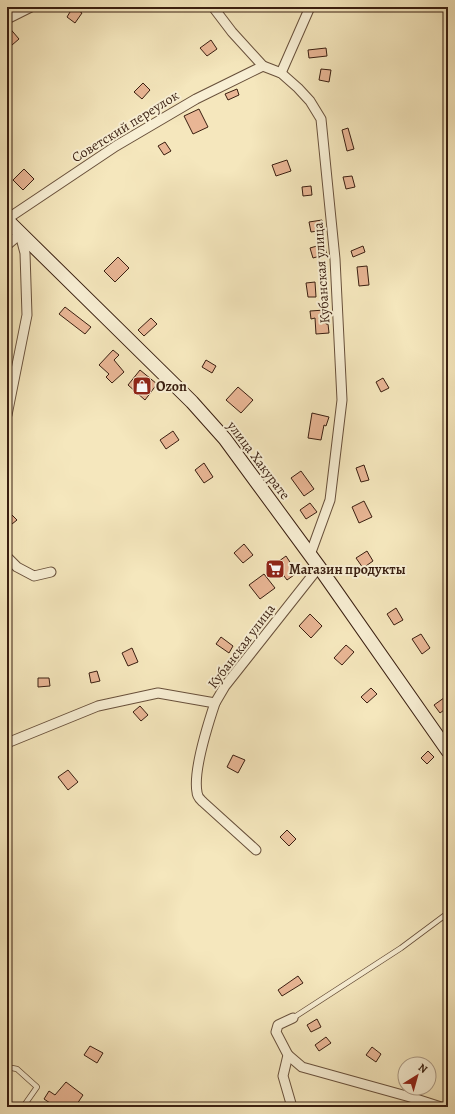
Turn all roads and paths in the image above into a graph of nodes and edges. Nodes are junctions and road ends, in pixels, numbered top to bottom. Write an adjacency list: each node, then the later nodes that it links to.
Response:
1 (31, 7): 4 (street)
2 (213, 7): 5 (street)
3 (310, 7): 6 (street)
4 (7, 19)
5 (264, 66): 6 (street, Кубанская улица); 7 (street, Советский переулок)
6 (280, 73): 11 (street, Кубанская улица)
7 (7, 220): 8 (street, улица Хакурате)
8 (20, 234): 9 (street); 10 (street); 11 (street, улица Хакурате)
9 (7, 245)
10 (7, 416)
11 (310, 555): 13 (street, улица Хакурате)
12 (7, 557): 14 (street)
13 (319, 567): 15 (street, Кубанская улица); 17 (street, улица Хакурате)
14 (51, 572)
15 (215, 703): 16 (street, Кубанская улица); 18 (street)
16 (7, 744)
17 (448, 751)
18 (256, 850)
19 (448, 913): 20 (lane)
20 (293, 1018): 21 (street)
21 (288, 1055): 24 (street); 25 (street)
22 (7, 1067): 23 (lane)
23 (23, 1107)
24 (292, 1107)
25 (441, 1107)

